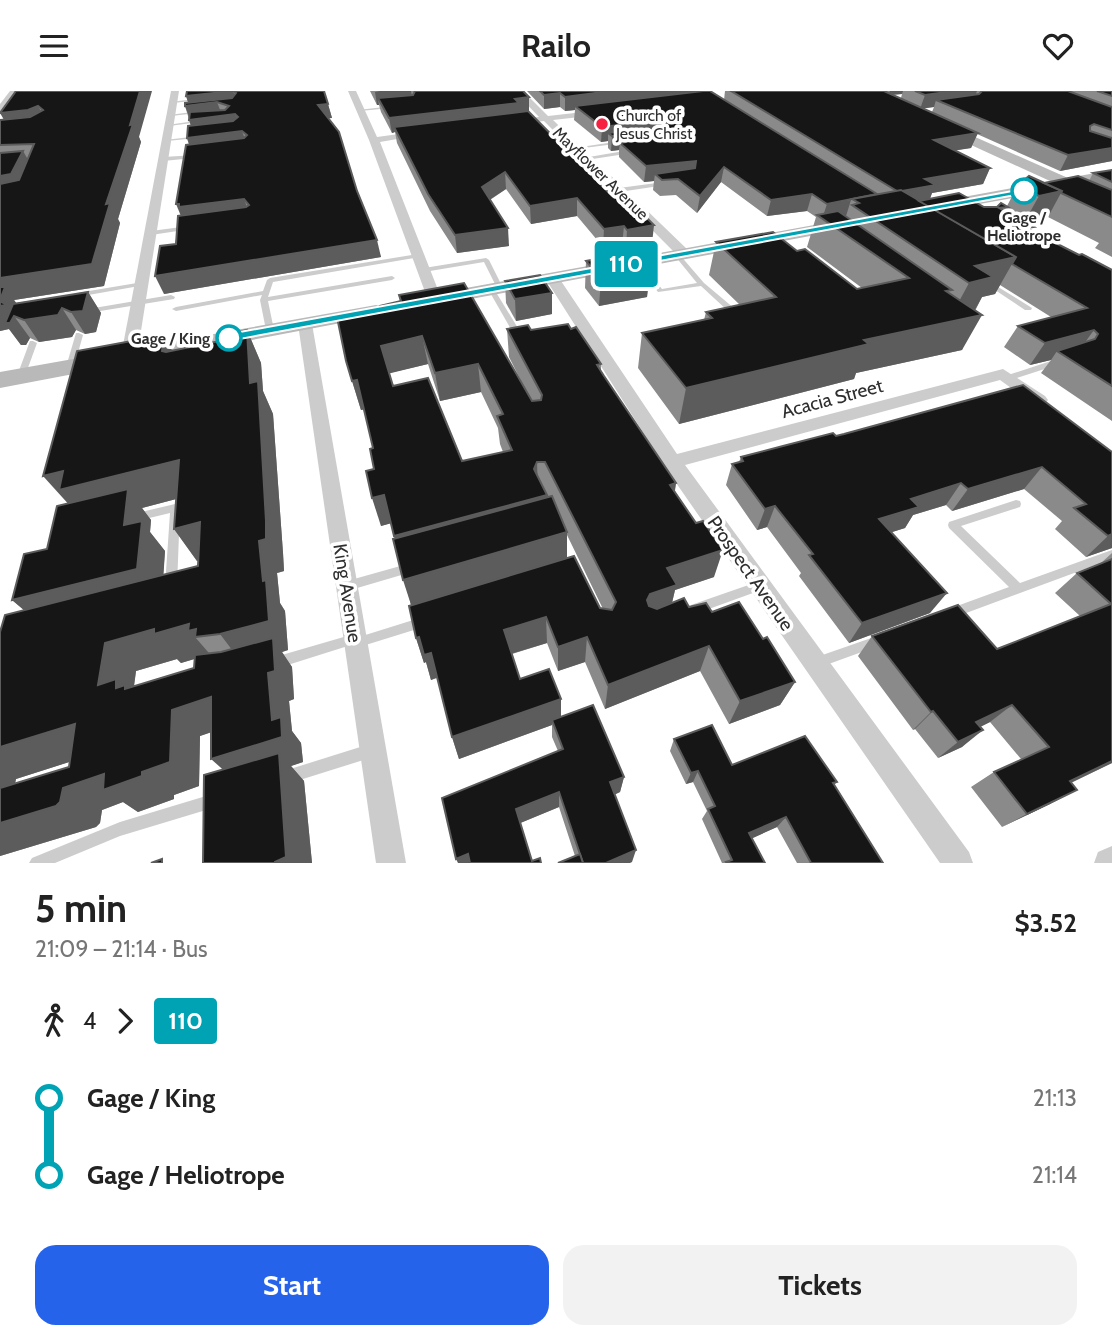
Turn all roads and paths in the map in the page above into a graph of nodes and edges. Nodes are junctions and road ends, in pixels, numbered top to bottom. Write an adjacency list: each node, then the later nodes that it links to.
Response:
1 (352, 91): 9 (street)
2 (518, 91): 13 (street, Mayflower Avenue)
3 (177, 94): 5 (lane); 14 (street)
4 (16, 95): 6 (street)
5 (204, 99)
6 (3, 101): 8 (street)
7 (402, 106): 9 (lane)
8 (0, 110)
9 (360, 110): 20 (street)
10 (613, 110): 13 (street)
11 (201, 112): 14 (lane)
12 (922, 117): 29 (main road)
13 (546, 118): 16 (street); 22 (street, Mayflower Avenue)
14 (170, 120): 15 (lane); 19 (street)
15 (209, 120)
16 (493, 125)
17 (426, 133): 20 (street)
18 (199, 137): 19 (lane)
19 (167, 140): 26 (street)
20 (374, 140): 38 (street)
21 (630, 141): 22 (lane)
22 (576, 148): 25 (street, Mayflower Avenue)
23 (640, 150): 25 (lane)
24 (199, 155): 26 (lane)
25 (586, 157): 30 (street, Mayflower Avenue)
26 (163, 159): 36 (street)
27 (1101, 179): 29 (main road)
28 (667, 183): 30 (lane)
29 (1058, 187): 31 (main road)
30 (619, 190): 37 (street, Mayflower Avenue)
31 (968, 201): 32 (main road); 33 (main road)
32 (918, 211)
33 (990, 213)
34 (870, 219): 37 (main road)
35 (198, 227): 36 (lane)
36 (151, 233): 45 (street)
37 (680, 254): 39 (main road); 44 (lane)
38 (418, 256): 40 (street); 48 (lane)
39 (637, 263): 42 (main road); 44 (lane)
40 (424, 269): 46 (lane); 50 (street)
41 (392, 278): 48 (lane)
42 (552, 278): 46 (main road); 67 (street, Prospect Avenue)
43 (983, 280): 52 (lane)
44 (702, 283): 55 (lane)
45 (143, 284): 47 (lane); 51 (street)
46 (496, 288): 50 (main road); 60 (lane)
47 (67, 296)
48 (266, 296): 53 (lane); 57 (lane)
49 (171, 297): 51 (lane)
50 (435, 300): 56 (main road)
51 (139, 302): 54 (lane); 61 (street)
52 (1028, 308)
53 (176, 309)
54 (76, 313)
55 (715, 321)
56 (305, 324): 57 (main road); 72 (street, King Avenue)
57 (270, 330): 61 (main road)
58 (79, 335): 63 (lane)
59 (33, 344): 65 (lane)
60 (524, 346)
61 (129, 356): 63 (main road)
62 (1064, 360): 64 (lane)
63 (70, 367): 65 (main road)
64 (1005, 376): 66 (street); 67 (street, Acacia Street)
65 (10, 378)
66 (1049, 408)
67 (672, 463): 73 (street, Prospect Avenue)
68 (1016, 504): 74 (lane)
69 (123, 520): 75 (lane)
70 (1112, 554): 74 (lane)
71 (426, 564): 72 (lane)
72 (347, 586): 80 (street, King Avenue)
73 (760, 586): 76 (lane); 81 (street, Prospect Avenue)
74 (1018, 589): 78 (lane)
75 (170, 604)
76 (686, 613)
77 (435, 618): 80 (lane)
78 (932, 621)
79 (895, 635): 81 (lane)
80 (356, 641): 82 (lane); 83 (street, King Avenue)
81 (815, 663): 88 (street, Prospect Avenue)
82 (268, 665)
83 (373, 750): 84 (lane); 87 (street, King Avenue)
84 (276, 781)
85 (227, 797): 86 (lane)
86 (37, 863)
87 (391, 863)
88 (958, 863)

